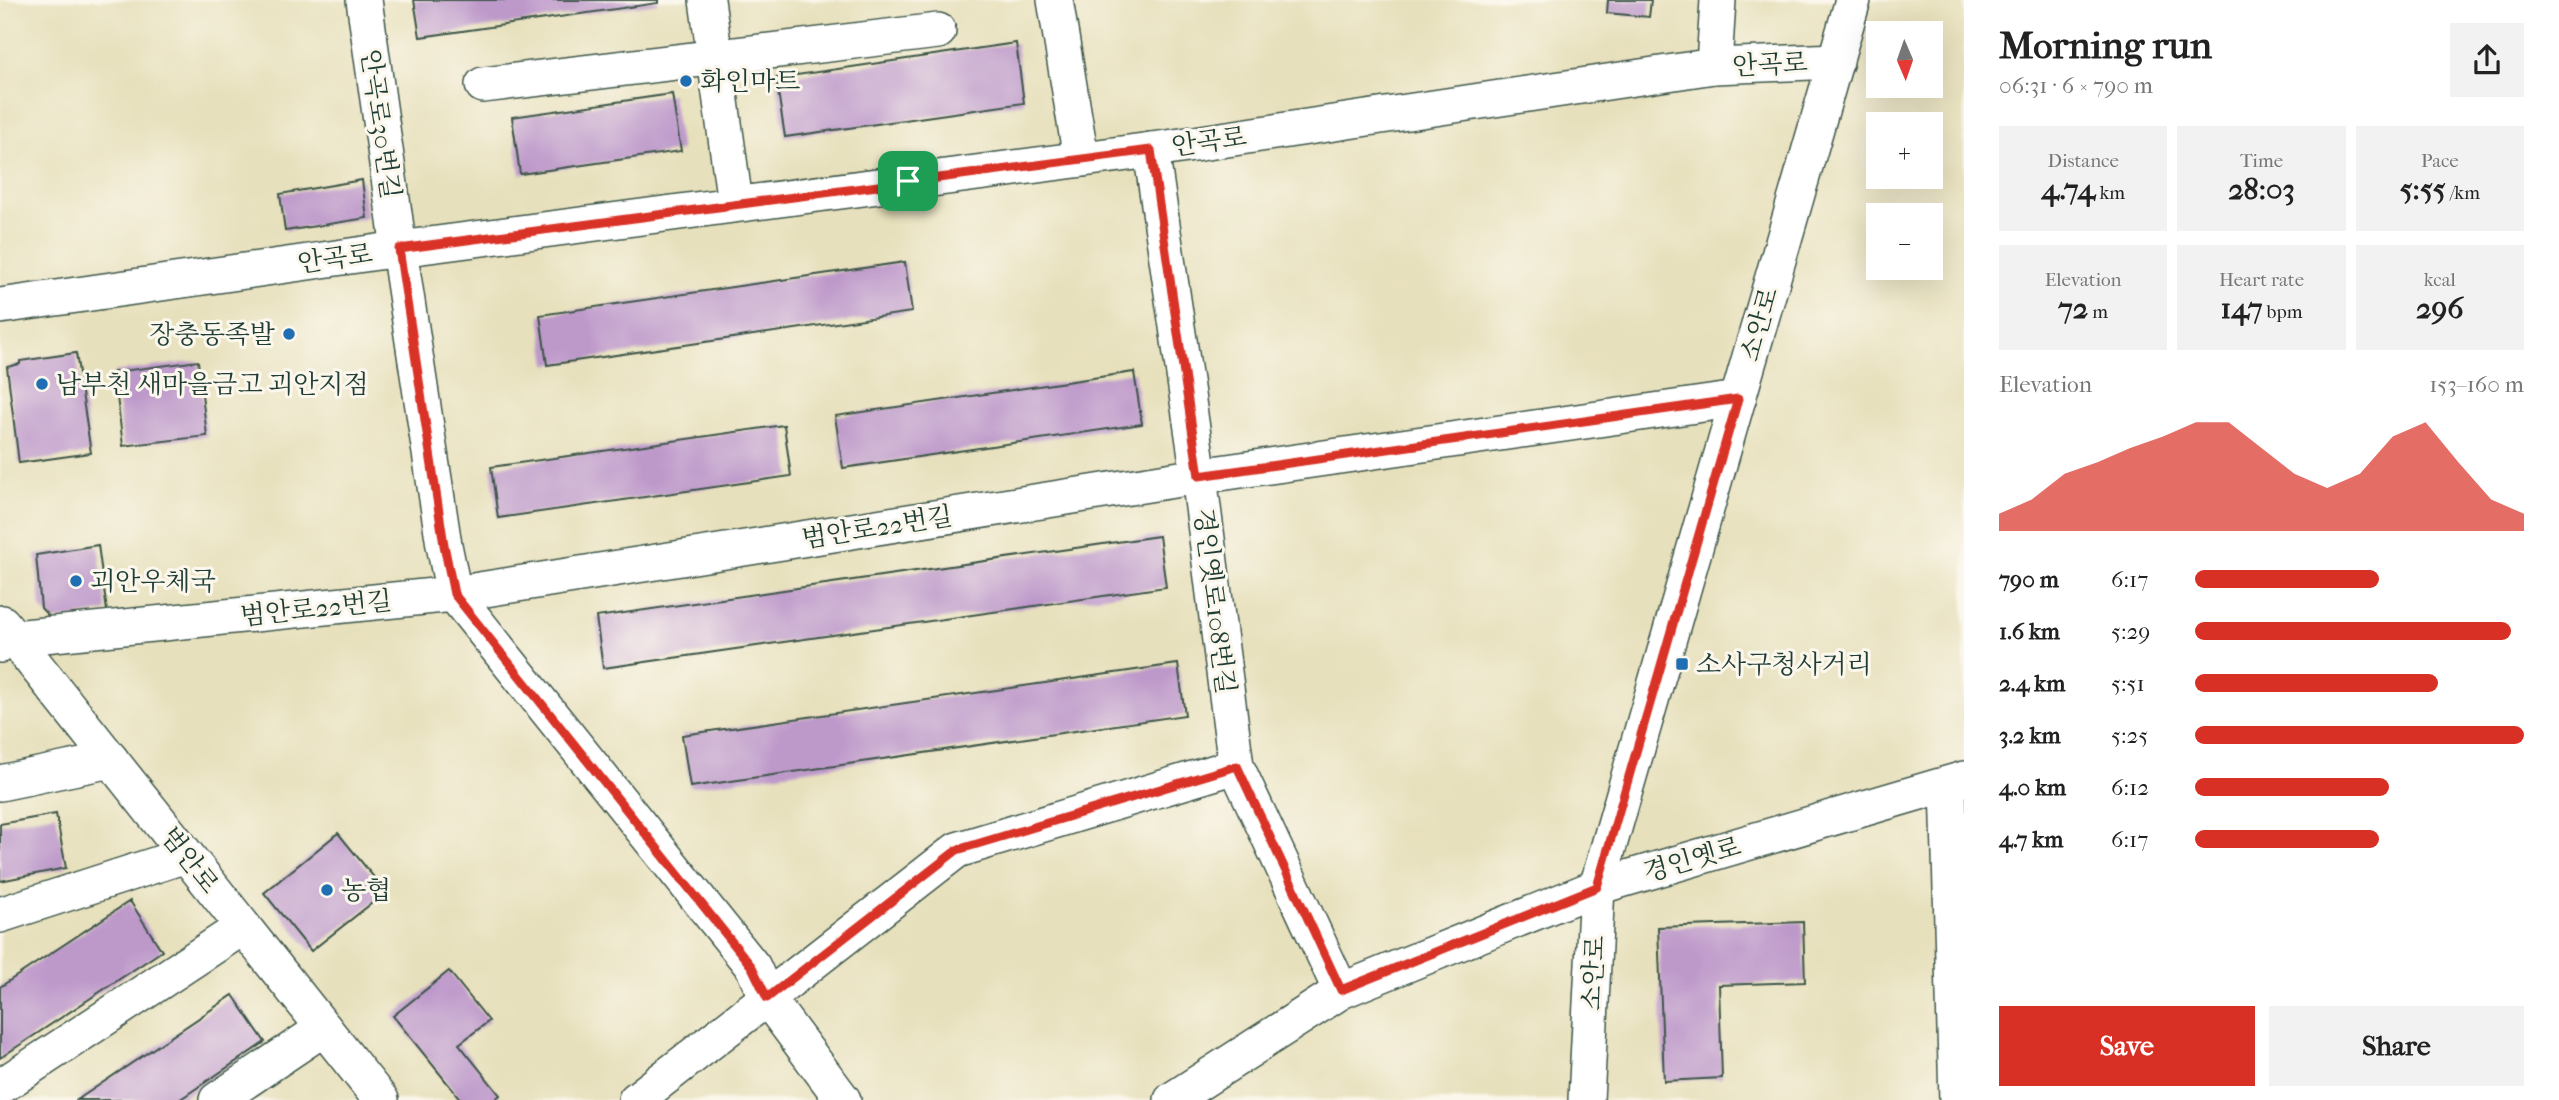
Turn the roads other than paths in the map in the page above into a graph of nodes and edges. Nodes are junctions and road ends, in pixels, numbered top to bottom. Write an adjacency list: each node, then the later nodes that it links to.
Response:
1 (364, 0): 14 (street, 안곡로30번길)
2 (707, 0): 7 (street)
3 (1055, 0): 12 (street)
4 (1718, 0): 9 (street)
5 (1853, 0): 8 (street, 소안로)
6 (938, 31): 7 (street)
7 (715, 58): 10 (street); 13 (street)
8 (1836, 61): 9 (street, 안곡로); 16 (street, 소안로)
9 (1714, 66): 11 (street, 안곡로)
10 (483, 85)
11 (1151, 150): 12 (street, 안곡로); 17 (street, 경인옛로108번길)
12 (1081, 159): 13 (street, 안곡로)
13 (735, 204): 14 (street, 안곡로)
14 (399, 249): 15 (street, 안곡로); 18 (street, 안곡로30번길)
15 (0, 306)
16 (1738, 399): 17 (street, 범안로22번길); 25 (street, 소안로)
17 (1199, 476): 18 (street, 범안로22번길); 21 (street, 경인옛로108번길)
18 (454, 594): 19 (street, 범안로22번길); 29 (street)
19 (5, 634): 20 (street, 범안로)
20 (111, 761): 23 (street); 24 (street, 범안로)
21 (1237, 766): 28 (street, 경인옛로108번길); 29 (street)
22 (1956, 782): 25 (street, 경인옛로); 38 (street)
23 (0, 783)
24 (186, 855): 26 (street); 27 (street, 범안로)
25 (1597, 887): 28 (street, 경인옛로); 37 (street, 소안로)
26 (0, 915)
27 (243, 927): 30 (street, 범안로); 31 (street)
28 (1341, 990): 36 (street, 경인옛로)
29 (767, 998): 34 (street); 35 (street)
30 (324, 1028): 32 (street); 33 (street, 범안로)
31 (0, 1087)
32 (217, 1100)
33 (381, 1100)
34 (636, 1100)
35 (843, 1100)
36 (1172, 1100)
37 (1586, 1100)
38 (1957, 1100)

